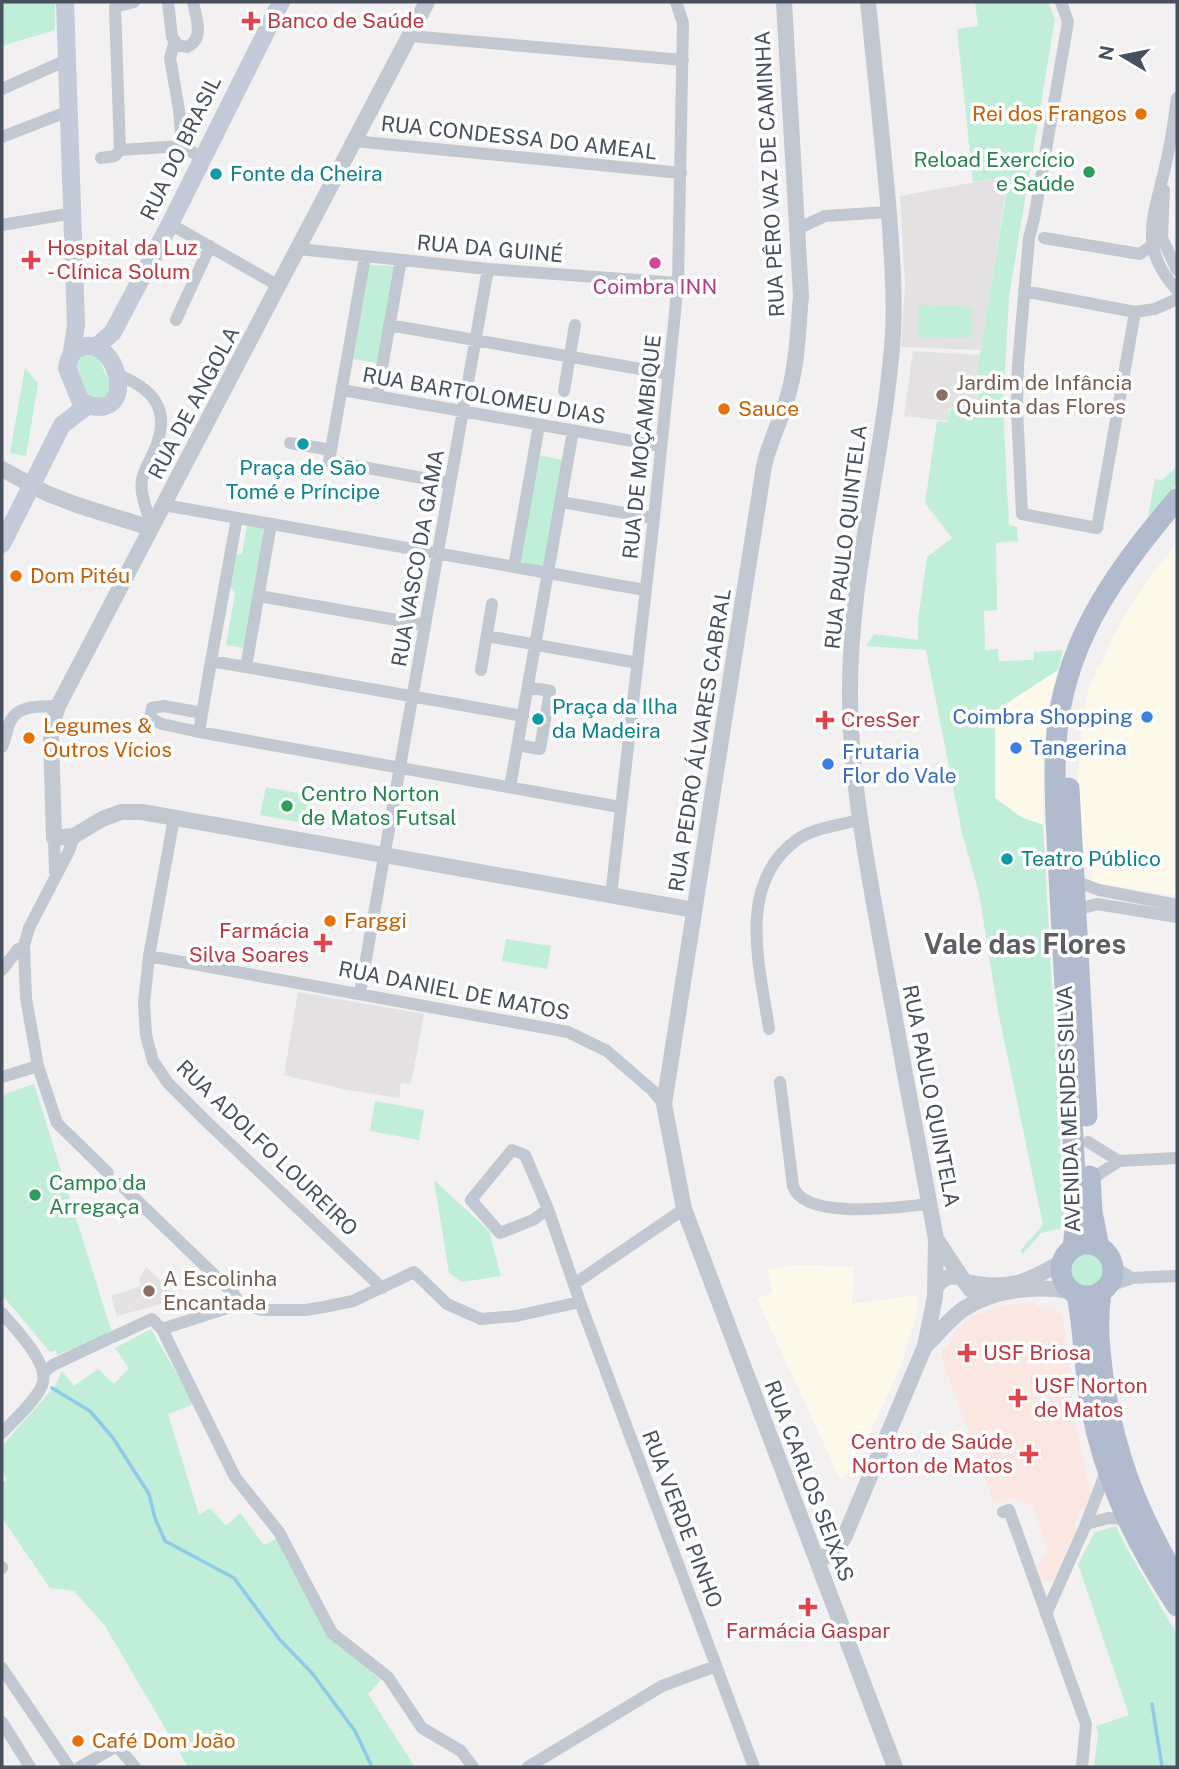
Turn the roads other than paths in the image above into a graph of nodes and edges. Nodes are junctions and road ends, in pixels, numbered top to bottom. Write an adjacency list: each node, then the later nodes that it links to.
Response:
1 (65, 2): 13 (main road)
2 (134, 2): 21 (street)
3 (168, 2): 12 (street)
4 (193, 2): 12 (street)
5 (281, 2): 23 (main road, RUA DO BRASIL)
6 (428, 2): 11 (street, RUA DE ANGOLA)
7 (676, 2): 14 (street, RUA DE MOÇAMBIQUE)
8 (784, 2): 30 (street, RUA PÊRO VAZ DE CAMINHA)
9 (868, 2): 25 (street, RUA PAULO QUINTELA)
10 (1061, 2): 27 (street)
11 (410, 36): 14 (street); 19 (street, RUA DE ANGOLA)
12 (174, 41): 20 (street)
13 (67, 60): 15 (street); 17 (main road)
14 (683, 60): 24 (street, RUA DE MOÇAMBIQUE)
15 (2, 89)
16 (1177, 98): 32 (street)
17 (69, 111): 18 (street); 26 (main road)
18 (2, 137)
19 (354, 141): 24 (street, RUA CONDESSA DO AMEAL); 34 (street, RUA DE ANGOLA)
20 (181, 145): 21 (street); 23 (street)
21 (121, 150): 22 (street)
22 (101, 158)
23 (202, 158): 28 (main road, RUA DO BRASIL)
24 (681, 173): 40 (street, RUA DE MOÇAMBIQUE)
25 (889, 212): 30 (street); 105 (street, RUA PAULO QUINTELA)
26 (73, 213): 29 (street); 47 (main road)
27 (1034, 219): 31 (street); 35 (street)
28 (170, 224): 33 (street); 51 (main road, RUA DO BRASIL)
29 (2, 225)
30 (796, 229): 57 (street, RUA PÊRO VAZ DE CAMINHA)
31 (1044, 238): 32 (street); 35 (street)
32 (1157, 242): 39 (street); 42 (street)
33 (210, 246): 41 (street); 46 (street)
34 (299, 249): 36 (street, RUA DA GUINÉ); 41 (street, RUA DE ANGOLA)
35 (1028, 253): 43 (street)
36 (365, 257): 37 (street, RUA DA GUINÉ); 58 (street)
37 (401, 260): 38 (street, RUA DA GUINÉ); 48 (street)
38 (488, 268): 40 (street, RUA DA GUINÉ); 50 (street, RUA VASCO DA GAMA)
39 (1177, 270)
40 (678, 283): 55 (street, RUA DE MOÇAMBIQUE)
41 (279, 286): 73 (street, RUA DE ANGOLA)
42 (1177, 290)
43 (1024, 291): 45 (street); 45 (street)
44 (1177, 299): 45 (street)
45 (1135, 312)
46 (176, 320)
47 (76, 325): 51 (main road); 52 (main road)
48 (389, 325): 50 (street); 60 (street)
49 (575, 325): 53 (street)
50 (475, 340): 53 (street); 62 (street, RUA VASCO DA GAMA)
51 (93, 346): 52 (main road, RUA DO BRASIL); 54 (main road)
52 (72, 352): 56 (main road)
53 (570, 357): 55 (street); 59 (street)
54 (116, 374): 61 (main road); 78 (street)
55 (669, 374): 67 (street, RUA DE MOÇAMBIQUE)
56 (74, 386): 61 (main road); 63 (main road)
57 (791, 386): 113 (street, RUA PEDRO ÁLVARES CABRAL)
58 (342, 390): 60 (street, RUA BARTOLOMEU DIAS); 68 (street)
59 (564, 391)
60 (377, 396): 62 (street, RUA BARTOLOMEU DIAS)
61 (88, 405): 63 (main road)
62 (463, 411): 64 (street, RUA BARTOLOMEU DIAS); 70 (street, RUA VASCO DA GAMA)
63 (62, 425): 79 (main road)
64 (540, 425): 65 (street, RUA BARTOLOMEU DIAS); 81 (street)
65 (573, 431): 67 (street, RUA BARTOLOMEU DIAS); 72 (street)
66 (290, 443): 68 (street)
67 (661, 446): 75 (street, RUA DE MOÇAMBIQUE)
68 (330, 456): 70 (street)
69 (2, 469): 78 (street)
70 (450, 483): 80 (street, RUA VASCO DA GAMA)
71 (1177, 499): 136 (main road, AVENIDA MENDES SILVA)
72 (561, 502): 75 (street); 82 (street)
73 (164, 505): 74 (street); 78 (street, RUA DE ANGOLA)
74 (237, 518): 77 (street); 89 (street)
75 (654, 518): 83 (street, RUA DE MOÇAMBIQUE)
76 (1177, 522): 110 (main road, AVENIDA MENDES SILVA)
77 (271, 524): 80 (street); 84 (street)
78 (151, 528): 95 (street, RUA DE ANGOLA)
79 (2, 544)
80 (438, 554): 81 (street); 86 (street, RUA VASCO DA GAMA)
81 (514, 567): 82 (street)
82 (548, 573): 83 (street); 88 (street)
83 (646, 590): 90 (street, RUA DE MOÇAMBIQUE)
84 (258, 596): 86 (street); 91 (street)
85 (492, 604): 87 (street)
86 (425, 625): 94 (street, RUA VASCO DA GAMA)
87 (486, 636): 88 (street); 92 (street)
88 (536, 645): 90 (street); 93 (street)
89 (211, 661): 91 (street); 96 (street)
90 (638, 663): 103 (street, RUA DE MOÇAMBIQUE)
91 (246, 667): 94 (street)
92 (481, 670)
93 (528, 687): 97 (street); 99 (street)
94 (413, 696): 97 (street); 101 (street, RUA VASCO DA GAMA)
95 (58, 706): 100 (street); 107 (street, RUA DE ANGOLA)
96 (202, 713): 98 (street); 98 (street)
97 (523, 716): 99 (street)
98 (199, 732): 101 (street)
99 (518, 745): 102 (street)
100 (2, 747)
101 (400, 768): 102 (street); 108 (street, RUA VASCO DA GAMA)
102 (510, 787): 103 (street)
103 (620, 807): 111 (street, RUA DE MOÇAMBIQUE)
104 (174, 817): 106 (street); 108 (street); 117 (street, RUA ADOLFO LOUREIRO)
105 (859, 820): 120 (street); 131 (street, RUA PAULO QUINTELA)
106 (74, 836): 107 (street); 109 (street)
107 (54, 838): 109 (street)
108 (385, 855): 111 (street); 119 (street, RUA VASCO DA GAMA)
109 (55, 875): 116 (street)
110 (1075, 881): 112 (street); 114 (main road, AVENIDA MENDES SILVA)
111 (611, 896): 113 (street)
112 (1177, 905)
113 (694, 910): 124 (street, RUA PEDRO ÁLVARES CABRAL)
114 (1076, 910): 115 (street); 125 (main road, AVENIDA MENDES SILVA)
115 (1177, 917)
116 (21, 954): 118 (street); 121 (street)
117 (149, 956): 119 (street, RUA DANIEL DE MATOS); 141 (street, RUA ADOLFO LOUREIRO)
118 (2, 970)
119 (360, 993): 124 (street, RUA DANIEL DE MATOS)
120 (769, 1029)
121 (38, 1066): 122 (street); 128 (street)
122 (2, 1077)
123 (780, 1082): 131 (street)
124 (664, 1104): 133 (street)
125 (1088, 1142): 127 (street); 129 (main road, AVENIDA MENDES SILVA)
126 (1177, 1158): 127 (street)
127 (1119, 1161): 129 (street)
128 (108, 1173)
129 (1090, 1181): 135 (main road, AVENIDA MENDES SILVA)
130 (120, 1184): 145 (street)
131 (929, 1204): 134 (street, RUA PAULO QUINTELA)
132 (548, 1209): 132 (street, RUA VERDE PINHO); 140 (street, RUA VERDE PINHO)
133 (684, 1209): 140 (street); 156 (street, RUA CARLOS SEIXAS)
134 (936, 1239): 138 (street, RUA PAULO QUINTELA); 142 (street, RUA PAULO QUINTELA)
135 (1099, 1247): 136 (main road, AVENIDA MENDES SILVA); 139 (main road, AVENIDA MENDES SILVA)
136 (1068, 1255): 138 (street); 143 (main road, AVENIDA MENDES SILVA)
137 (1177, 1276): 139 (street)
138 (964, 1280): 142 (street); 146 (street)
139 (1113, 1281): 143 (main road); 157 (main road)
140 (574, 1284): 144 (street, RUA VERDE PINHO)
141 (382, 1287): 144 (street); 145 (street)
142 (935, 1293): 146 (street); 149 (street, RUA PAULO QUINTELA)
143 (1074, 1293): 146 (street); 152 (main road, AVENIDA MENDES SILVA)
144 (580, 1302): 160 (street, RUA VERDE PINHO)
145 (240, 1304): 148 (street)
146 (964, 1309): 149 (street)
147 (2, 1313): 150 (street)
148 (162, 1329): 150 (street); 167 (street)
149 (926, 1346): 156 (street)
150 (44, 1372): 151 (street)
151 (2, 1433)
152 (1107, 1469): 154 (main road, AVENIDA MENDES SILVA); 155 (street)
153 (1003, 1512): 159 (street)
154 (1126, 1519): 155 (street); 158 (main road, AVENIDA MENDES SILVA)
155 (1087, 1524): 159 (street)
156 (817, 1561): 170 (street, RUA CARLOS SEIXAS)
157 (1177, 1580)
158 (1177, 1606)
159 (1046, 1614): 171 (street)
160 (716, 1666): 168 (street); 169 (street, RUA VERDE PINHO)
161 (2, 1668): 164 (street)
162 (2, 1721): 163 (street)
163 (30, 1767)
164 (69, 1767)
165 (80, 1767): 166 (street)
166 (135, 1767)
167 (473, 1767)
168 (528, 1767)
169 (754, 1767)
170 (895, 1767)
171 (1082, 1767)

